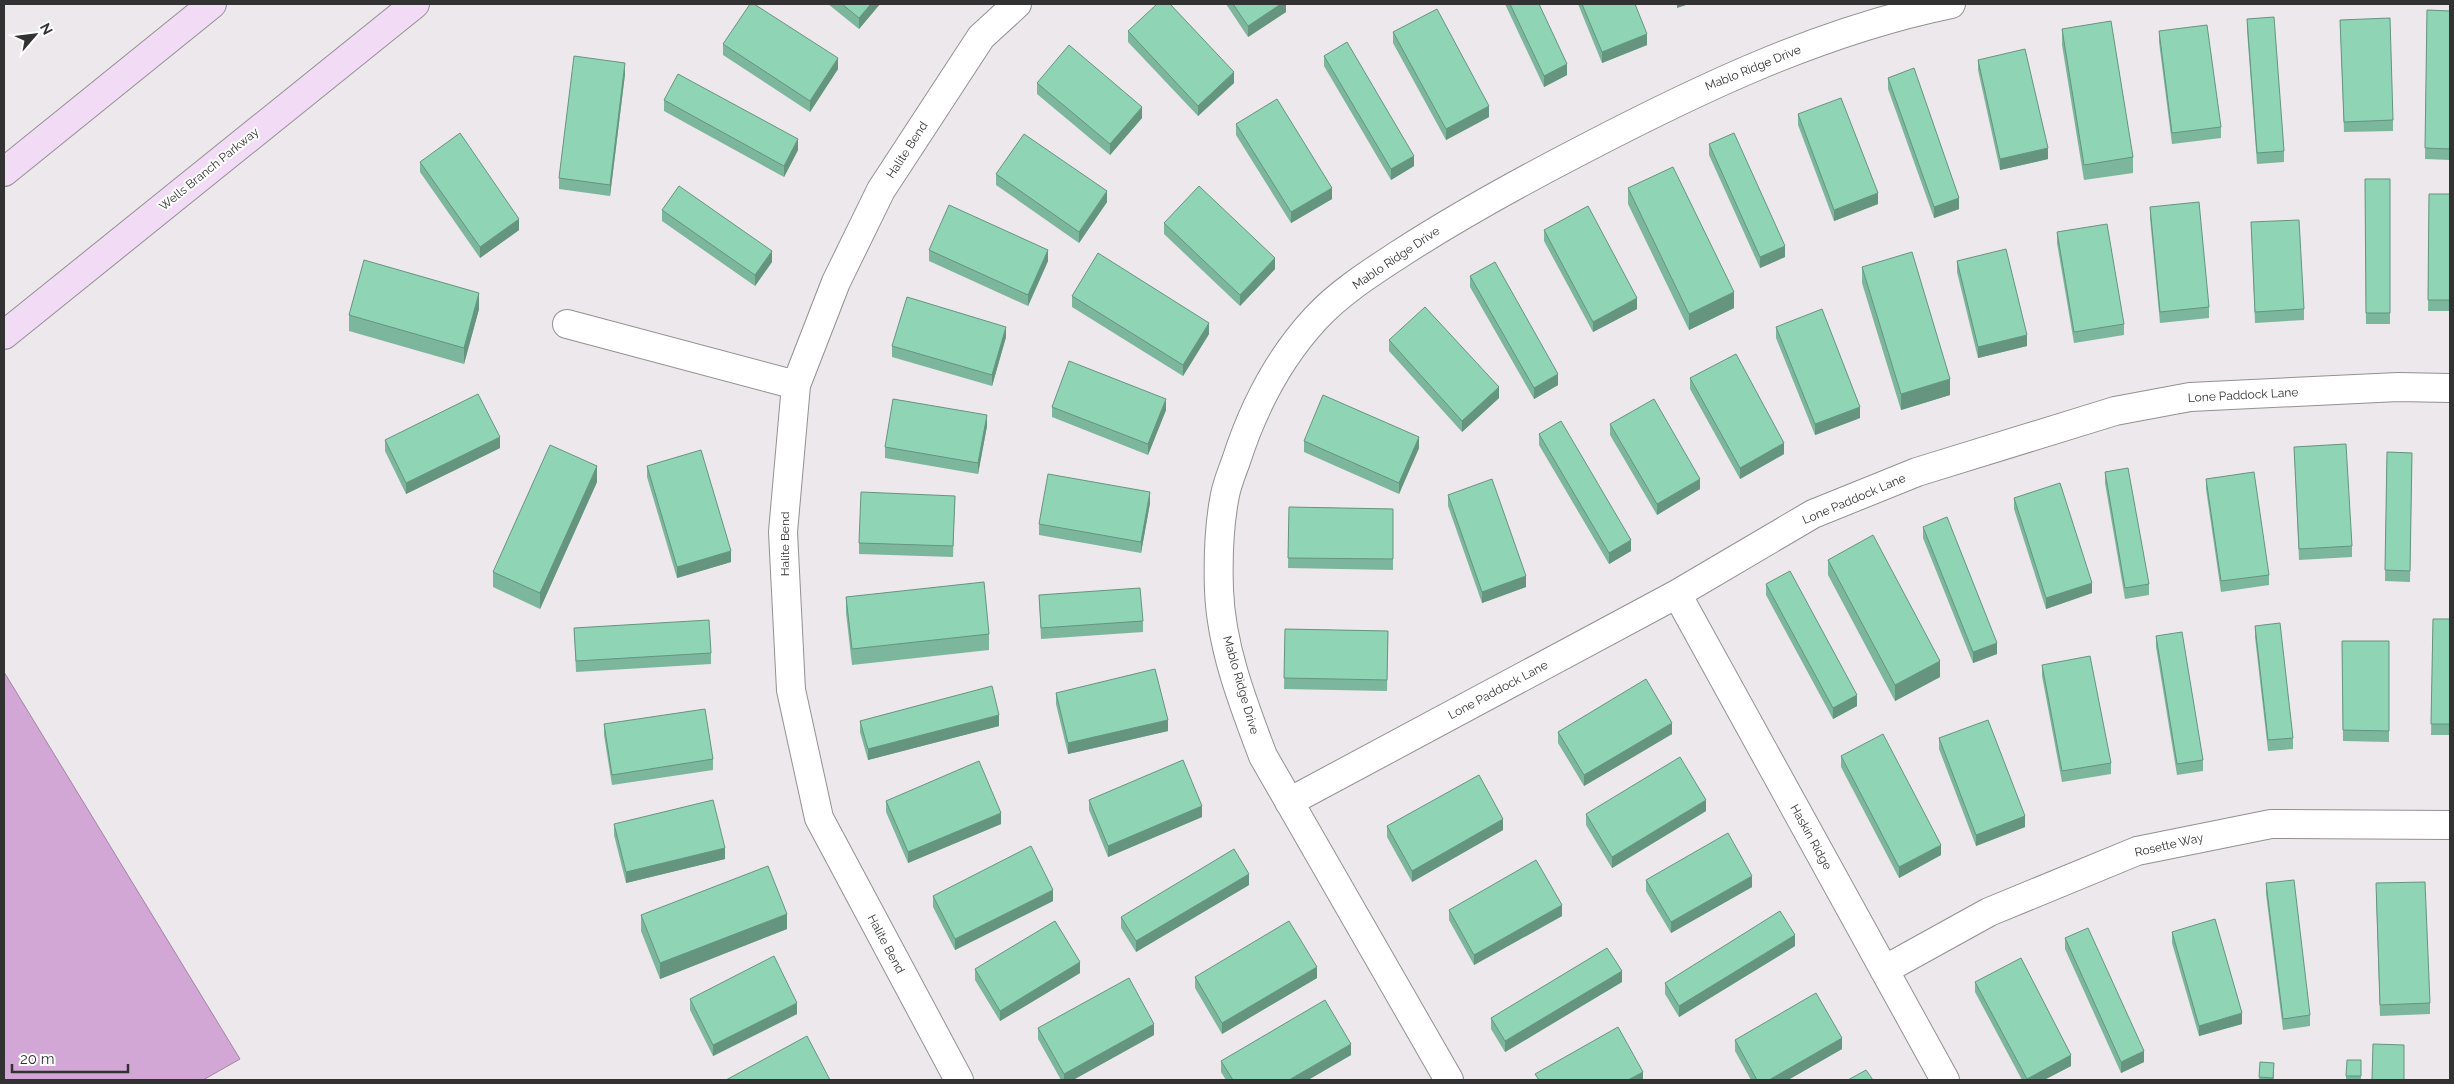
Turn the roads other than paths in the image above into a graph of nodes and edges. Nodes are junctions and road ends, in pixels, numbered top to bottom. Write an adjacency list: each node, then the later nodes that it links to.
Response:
1 (212, 4): 5 (street)
2 (415, 4): 7 (street, Wells Branch Parkway)
3 (1017, 4): 8 (street, Halite Bend)
4 (1951, 4): 11 (street, Mablo Ridge Drive)
5 (4, 172)
6 (567, 324): 8 (street)
7 (4, 335)
8 (796, 385): 14 (street, Halite Bend)
9 (2450, 388): 10 (street, Lone Paddock Lane)
10 (1677, 594): 11 (street, Lone Paddock Lane); 13 (street, Haskin Ridge)
11 (1289, 802): 15 (street, Mablo Ridge Drive)
12 (2450, 825): 13 (street, Rosette Way)
13 (1884, 970): 16 (street, Haskin Ridge)
14 (959, 1080)
15 (1449, 1080)
16 (1945, 1080)

